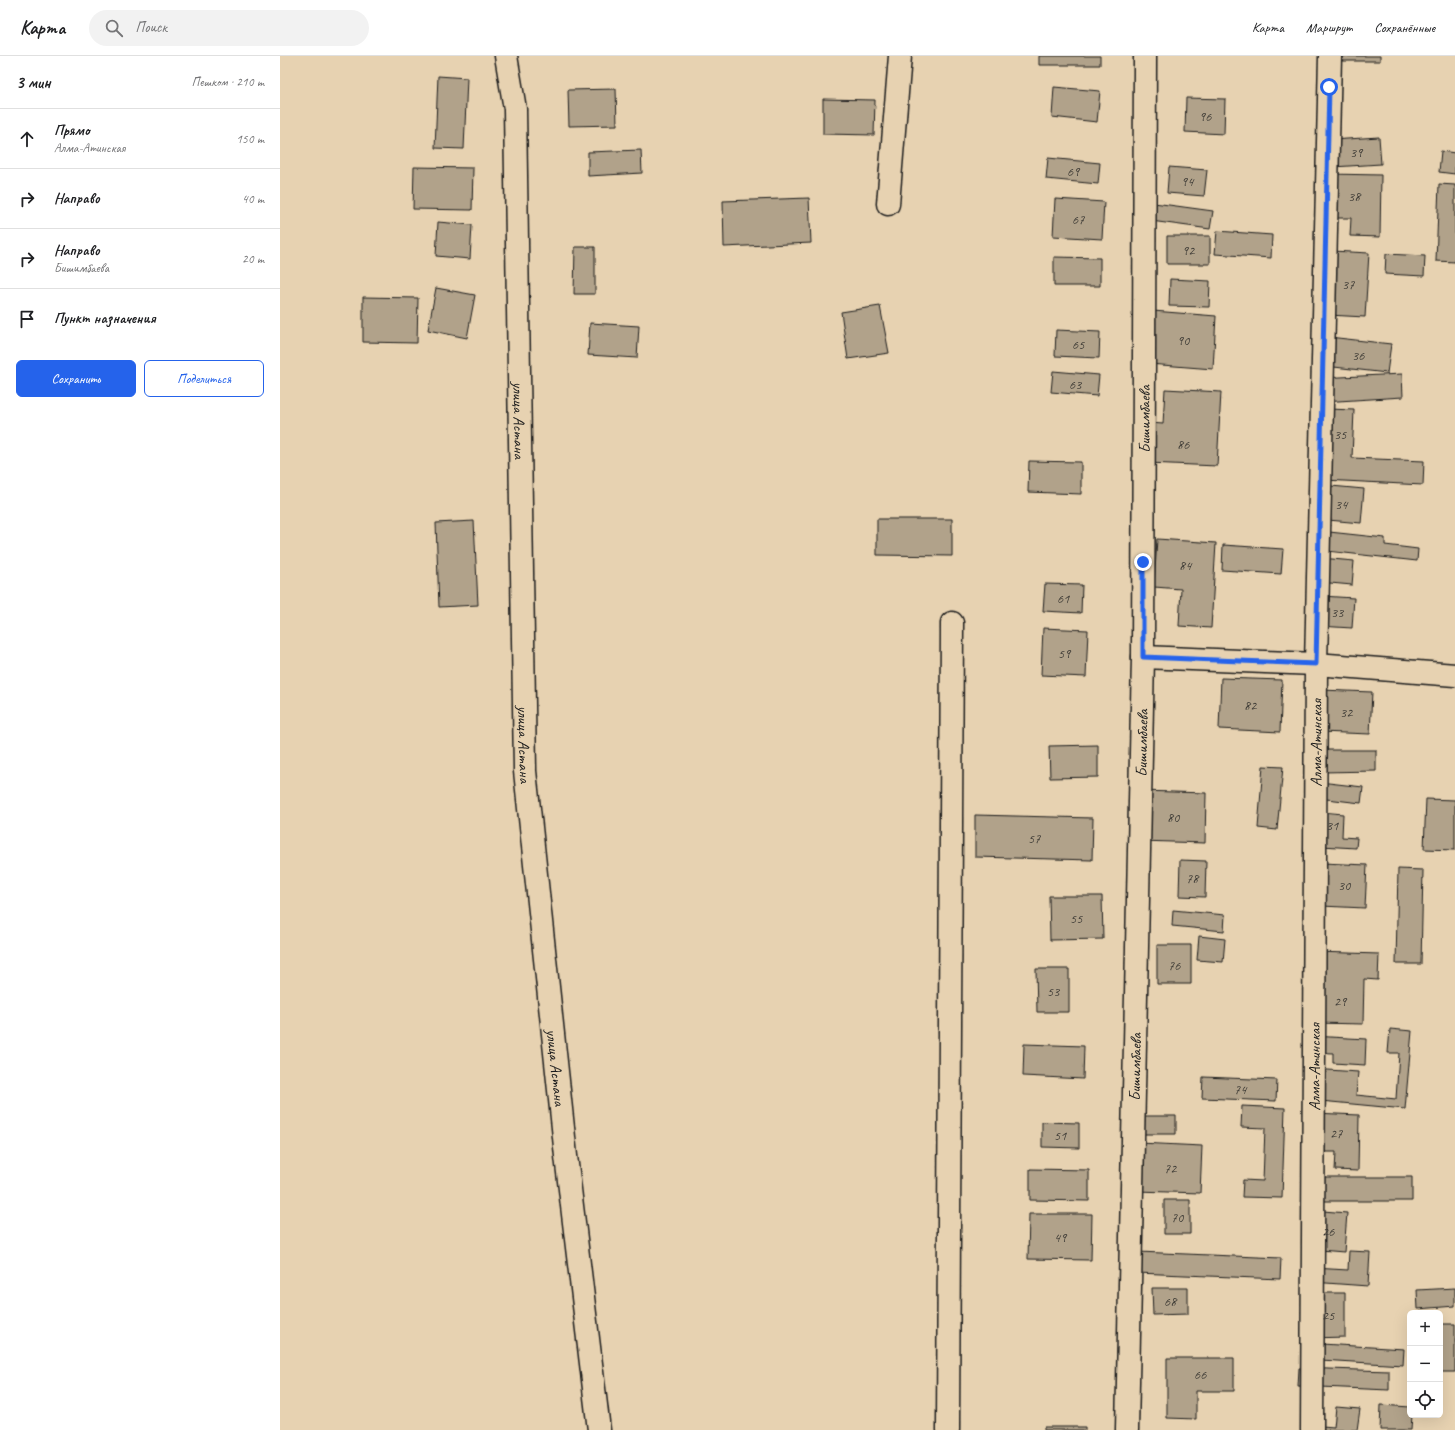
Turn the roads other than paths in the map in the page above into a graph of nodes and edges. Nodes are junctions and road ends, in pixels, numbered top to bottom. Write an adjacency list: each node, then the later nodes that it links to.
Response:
1 (506, 56): 10 (street, улица Астана)
2 (900, 56): 5 (street)
3 (1145, 56): 7 (street, Бишимбаева)
4 (1330, 56): 8 (street, Алма-Атинская)
5 (888, 204)
6 (952, 623): 11 (street)
7 (1143, 657): 8 (street); 12 (street, Бишимбаева)
8 (1316, 664): 9 (street); 13 (street, Алма-Атинская)
9 (1455, 675)
10 (600, 1430)
11 (948, 1430)
12 (1127, 1430)
13 (1312, 1430)

